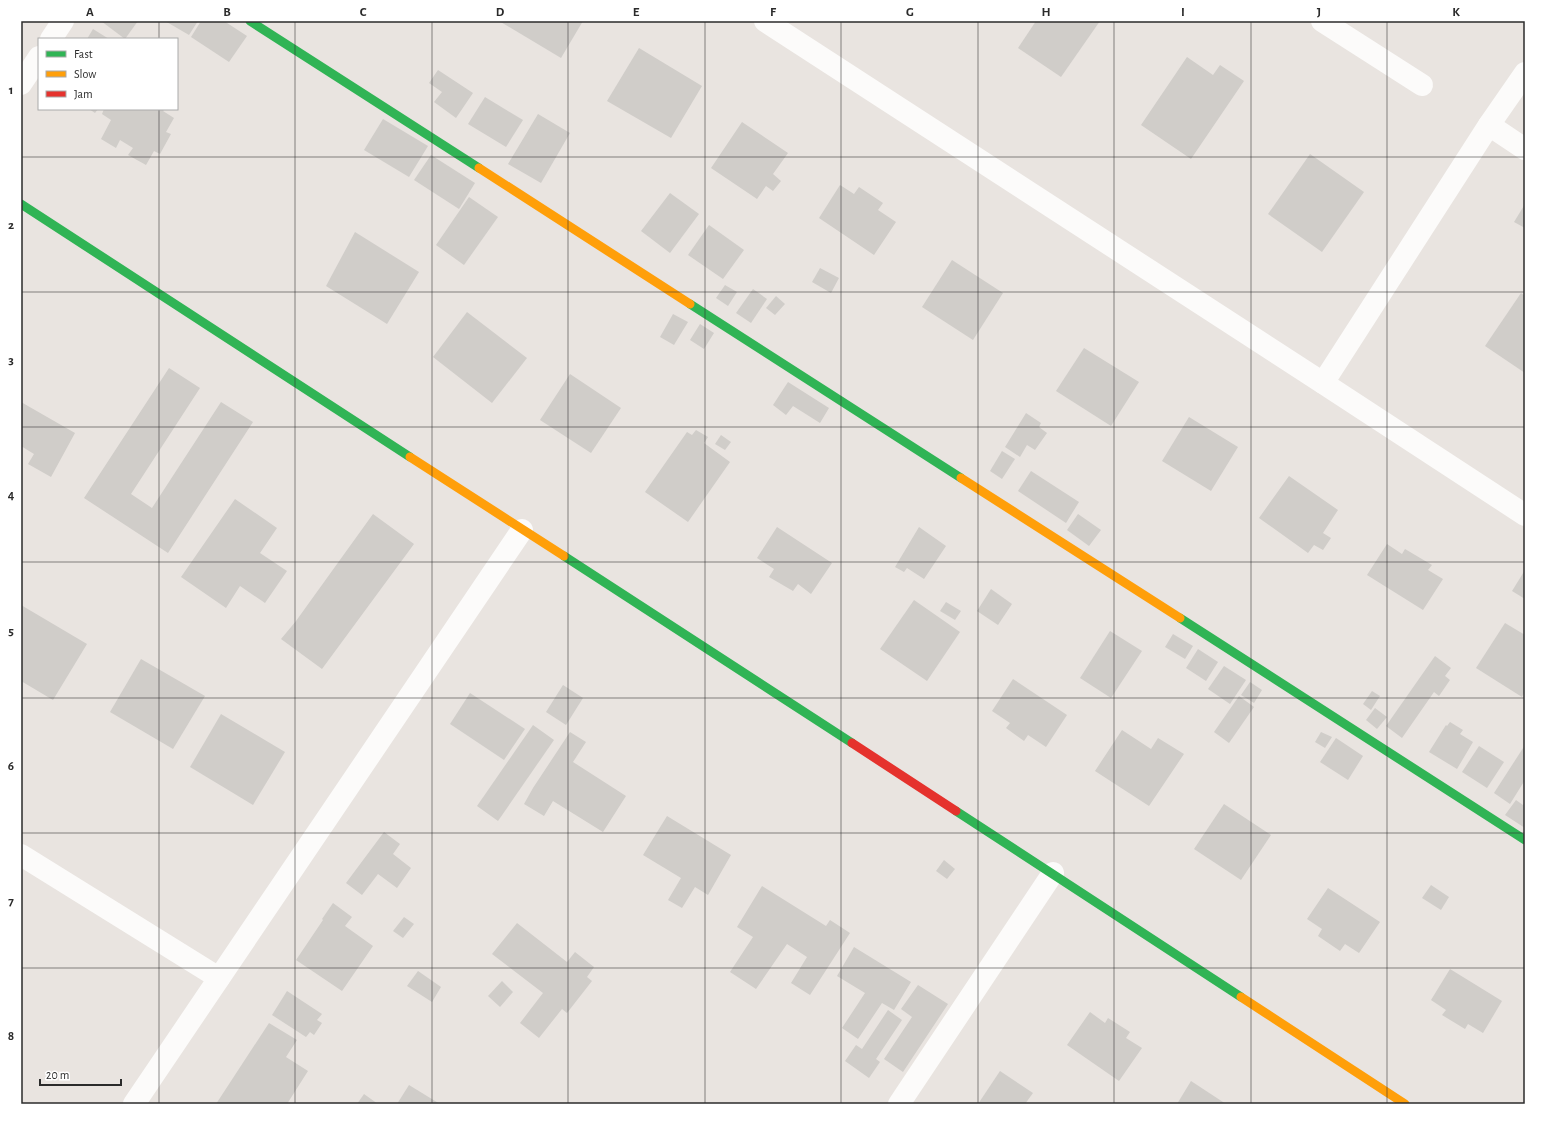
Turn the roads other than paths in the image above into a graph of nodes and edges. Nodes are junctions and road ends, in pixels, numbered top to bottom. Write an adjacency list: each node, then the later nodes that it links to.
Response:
1 (63, 21): 5 (street)
2 (250, 21): 16 (street)
3 (766, 21): 13 (street)
4 (1322, 21): 9 (street)
5 (52, 38)
6 (38, 58): 8 (street)
7 (1525, 73): 10 (street)
8 (21, 84)
9 (1422, 85)
10 (1489, 125): 11 (street); 13 (street)
11 (1525, 148)
12 (21, 204): 15 (street)
13 (1323, 383): 14 (street)
14 (1525, 516)
15 (522, 530): 18 (street); 19 (street)
16 (1525, 840)
17 (21, 855): 19 (street)
18 (1053, 873): 20 (street); 22 (street)
19 (219, 978): 21 (street)
20 (902, 1103)
21 (134, 1104)
22 (1405, 1104)

